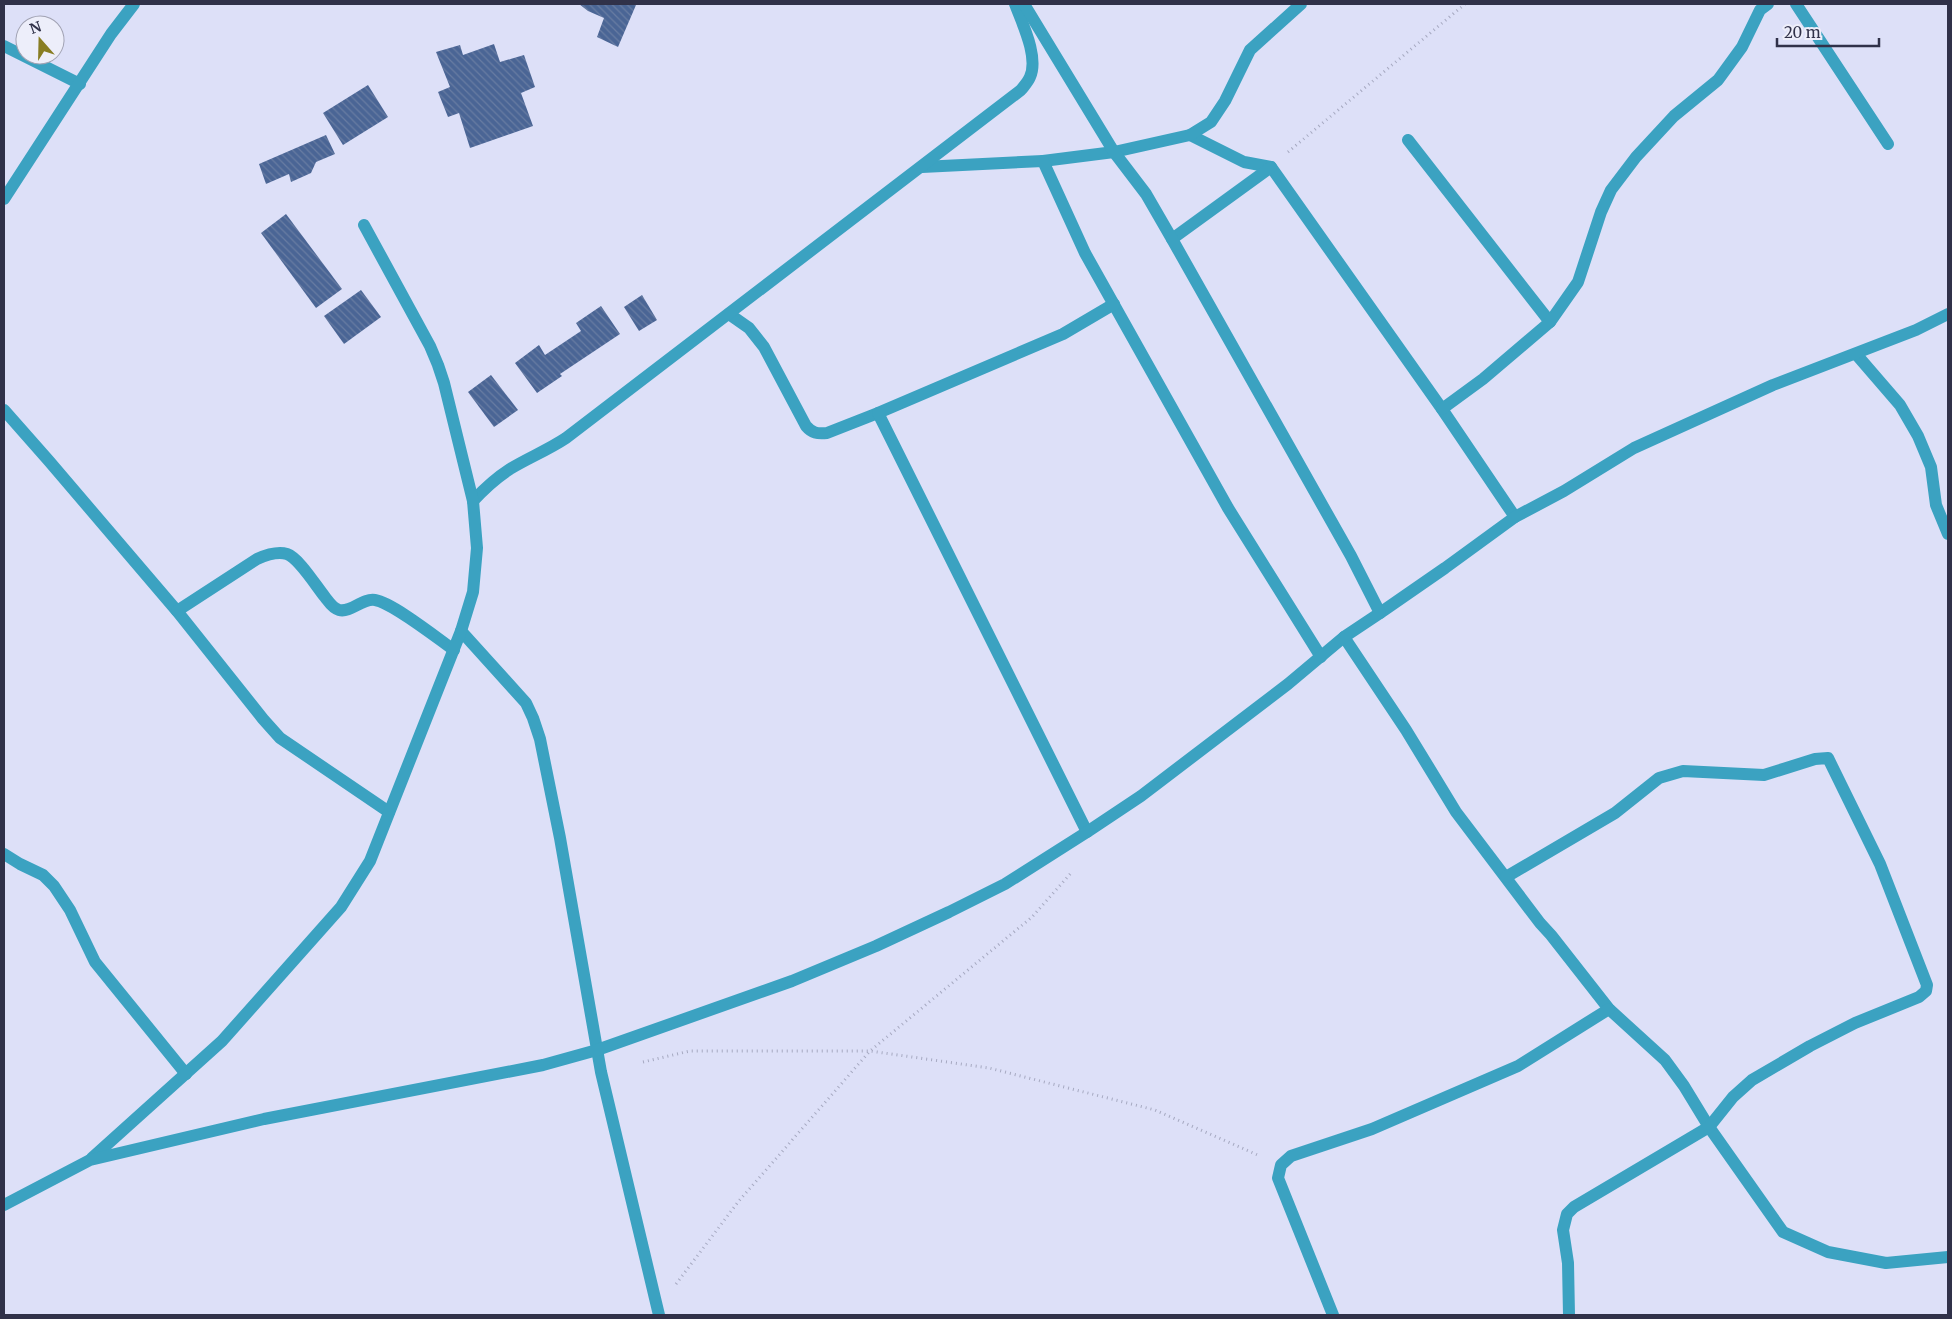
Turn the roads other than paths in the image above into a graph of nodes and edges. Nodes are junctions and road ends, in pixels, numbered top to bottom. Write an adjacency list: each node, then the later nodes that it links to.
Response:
1 (134, 4): 8 (street)
2 (1015, 4): 14 (street)
3 (1024, 4): 12 (street)
4 (1301, 4): 9 (street)
5 (1796, 4): 11 (street)
6 (1761, 6): 22 (street)
7 (4, 46): 8 (street)
8 (80, 84): 16 (street)
9 (1190, 135): 12 (street); 15 (street)
10 (1408, 140): 22 (street)
11 (1888, 144)
12 (1114, 152): 13 (street); 18 (street)
13 (1043, 162): 14 (street); 19 (street)
14 (922, 167): 20 (street)
15 (1270, 167): 18 (street); 24 (street)
16 (4, 199)
17 (364, 225): 27 (street)
18 (1172, 239): 31 (street)
19 (1114, 304): 26 (street); 35 (street)
20 (729, 314): 26 (street); 27 (street)
21 (1948, 314): 23 (street)
22 (1550, 322): 24 (street)
23 (1856, 354): 28 (street); 29 (street)
24 (1442, 409): 28 (street)
25 (4, 410): 30 (street)
26 (878, 414): 37 (street)
27 (473, 500): 32 (street)
28 (1515, 517): 31 (street)
29 (1948, 534)
30 (177, 611): 34 (street); 36 (street)
31 (1380, 613): 33 (street)
32 (461, 631): 34 (street); 41 (street)
33 (1344, 637): 35 (street); 39 (street)
34 (454, 650): 36 (street)
35 (1321, 657): 37 (street)
36 (389, 812): 42 (street)
37 (1087, 832): 41 (street)
38 (4, 854): 42 (street)
39 (1506, 877): 40 (street); 43 (street)
40 (1609, 1009): 43 (street); 48 (street)
41 (597, 1050): 44 (street); 47 (street)
42 (186, 1074): 44 (street)
43 (1709, 1127): 46 (street); 49 (street)
44 (90, 1160): 45 (street)
45 (4, 1205)
46 (1948, 1257)
47 (658, 1312)
48 (1333, 1315)
49 (1569, 1315)

